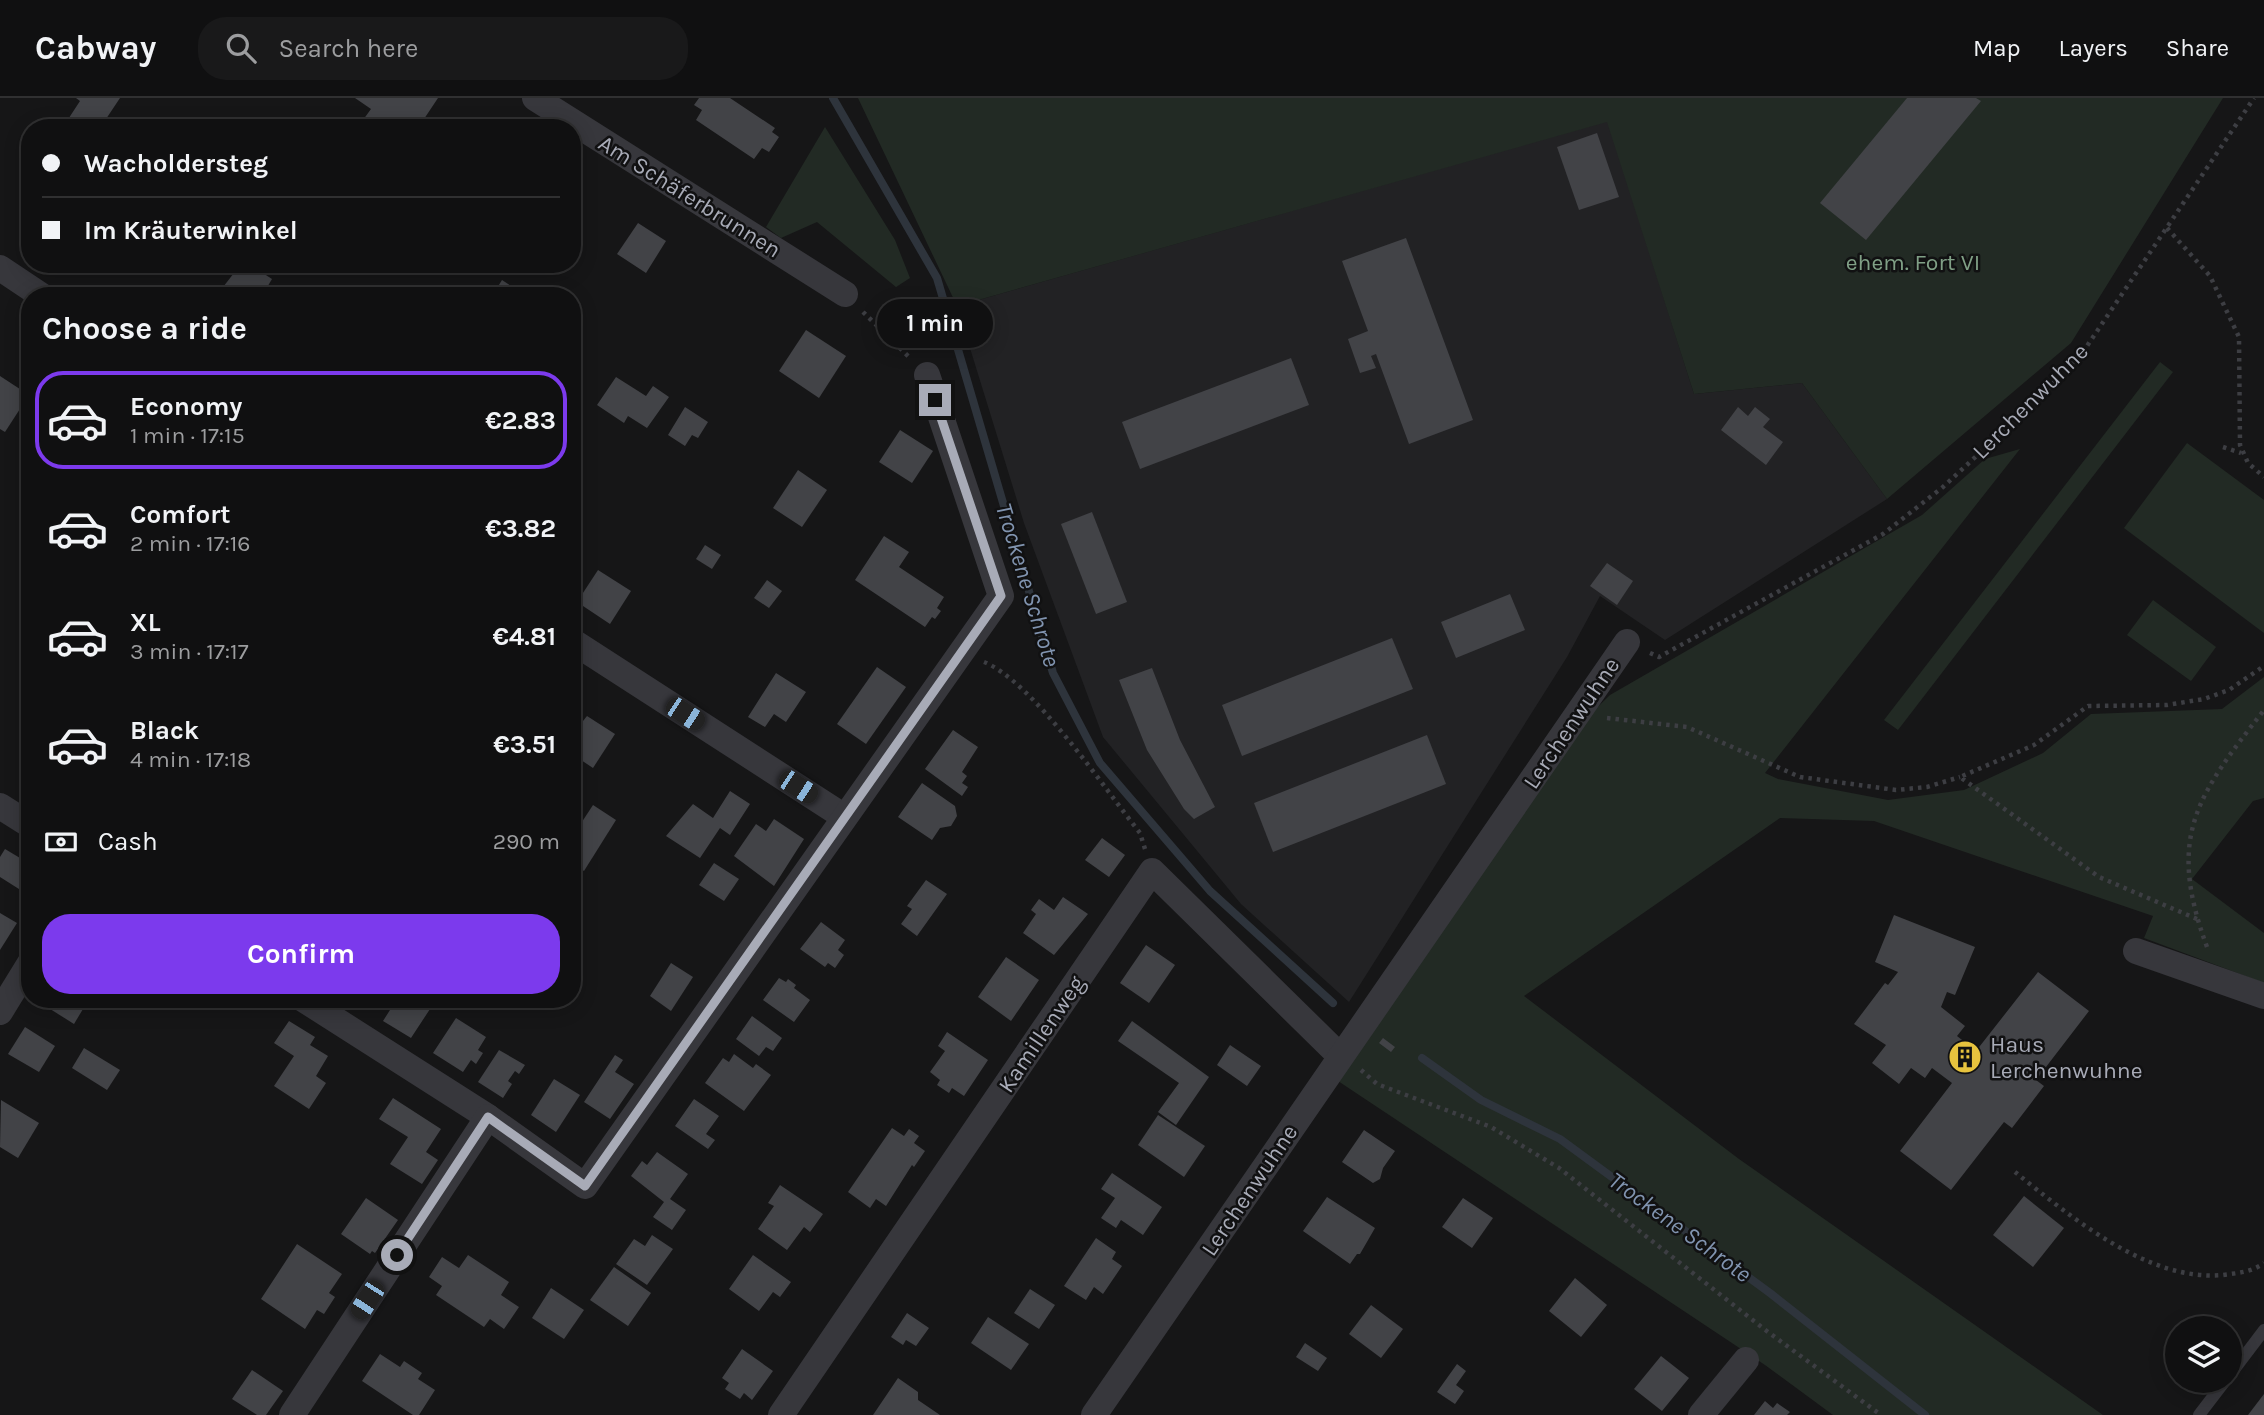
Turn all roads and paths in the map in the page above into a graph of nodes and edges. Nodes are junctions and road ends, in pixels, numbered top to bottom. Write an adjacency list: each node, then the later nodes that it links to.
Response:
1 (535, 98): 3 (street, Am Schäferbrunnen)
2 (2253, 98): 5 (path, Lerchenwuhne)
3 (568, 119)
4 (581, 127): 8 (street, Am Schäferbrunnen)
5 (2167, 228): 11 (path); 13 (path, Lerchenwuhne)
6 (0, 268): 7 (street)
7 (28, 287)
8 (845, 294): 9 (path)
9 (927, 375): 15 (street)
10 (2223, 447): 11 (path)
11 (2242, 453): 12 (path)
12 (2264, 477)
13 (1627, 642): 18 (street, Lerchenwuhne)
14 (581, 647): 21 (street)
15 (964, 654): 21 (street); 23 (path)
16 (2264, 666): 19 (path)
17 (2264, 710): 24 (path)
18 (1578, 715): 19 (path); 31 (street, Lerchenwuhne)
19 (1960, 777): 24 (path)
20 (0, 806): 22 (street)
21 (843, 816): 32 (street)
22 (21, 819)
23 (1152, 871): 31 (street); 40 (street, Kamillenweg)
24 (2197, 919): 27 (path)
25 (2136, 951): 27 (street)
26 (21, 978): 30 (street)
27 (2219, 981): 28 (street)
28 (2264, 996)
29 (317, 1008): 32 (street)
30 (0, 1012)
31 (1340, 1056): 41 (street, Lerchenwuhne); 43 (path)
32 (488, 1117): 39 (street)
33 (2015, 1172): 34 (path)
34 (2264, 1263)
35 (2264, 1330): 36 (lane)
36 (2242, 1359)
37 (1746, 1360): 42 (street)
38 (2216, 1393): 44 (lane)
39 (292, 1415)
40 (781, 1415)
41 (1094, 1415)
42 (1701, 1415)
43 (1881, 1415)
44 (2199, 1415)

